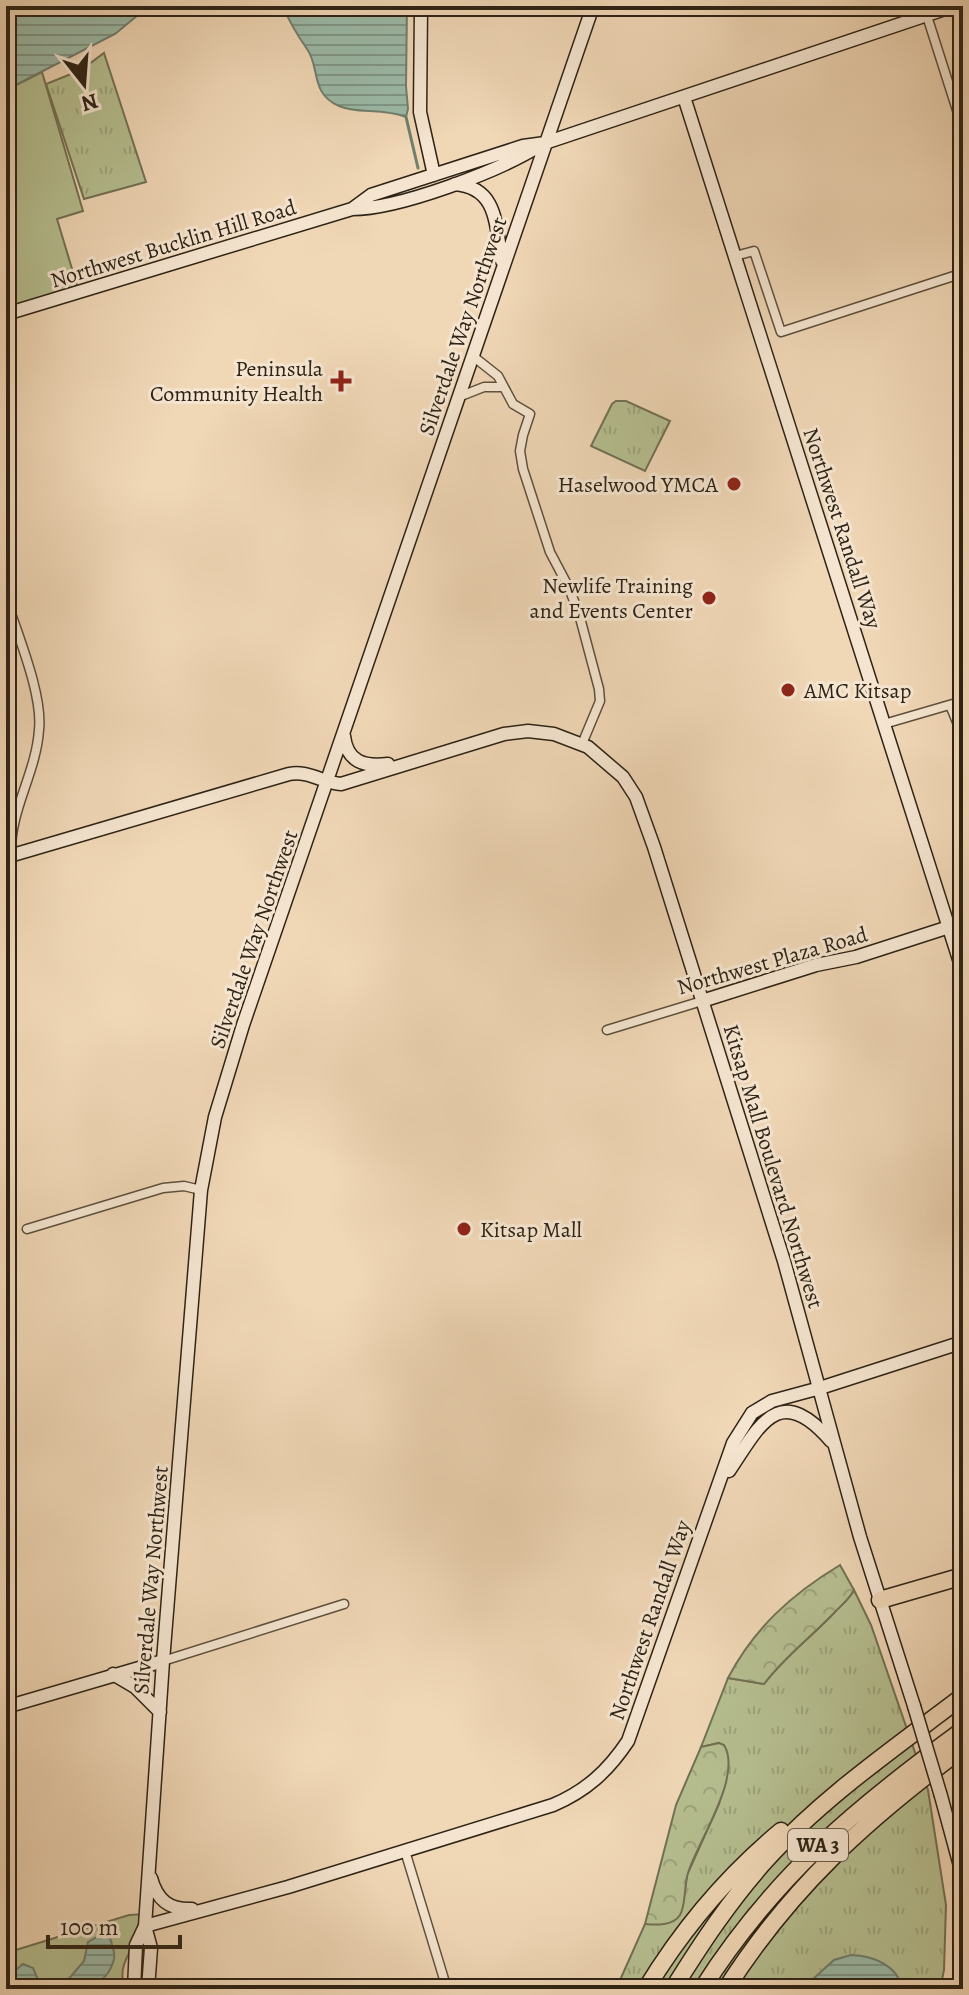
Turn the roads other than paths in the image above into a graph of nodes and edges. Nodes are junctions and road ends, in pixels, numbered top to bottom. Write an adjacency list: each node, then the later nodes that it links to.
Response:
1 (421, 6): 8 (main road)
2 (593, 6): 7 (main road, Silverdale Way Northwest)
3 (954, 6): 4 (main road, Northwest Bucklin Hill Road)
4 (927, 16): 5 (main road, Northwest Bucklin Hill Road); 6 (street)
5 (684, 97): 7 (main road, Northwest Bucklin Hill Road); 12 (main road, Northwest Randall Way)
6 (963, 129)
7 (545, 143): 8 (main road, Northwest Bucklin Hill Road); 9 (main road, Northwest Bucklin Hill Road); 13 (main road, Silverdale Way Northwest)
8 (434, 175): 10 (main road); 11 (main road, Northwest Bucklin Hill Road)
9 (448, 186): 10 (main road, Northwest Bucklin Hill Road); 13 (main road)
10 (417, 196): 11 (main road, Northwest Bucklin Hill Road)
11 (352, 209): 15 (main road, Northwest Bucklin Hill Road)
12 (735, 256): 14 (street); 22 (main road, Northwest Randall Way)
13 (503, 264): 16 (main road, Silverdale Way Northwest)
14 (963, 273)
15 (6, 314)
16 (474, 357): 17 (street); 18 (main road, Silverdale Way Northwest)
17 (502, 387): 18 (street); 25 (street)
18 (461, 396): 23 (main road, Silverdale Way Northwest)
19 (6, 598): 28 (street)
20 (963, 701): 21 (street)
21 (950, 705): 22 (street); 24 (street)
22 (884, 724): 29 (main road, Northwest Randall Way)
23 (344, 735): 26 (main road); 27 (main road, Silverdale Way Northwest)
24 (963, 737)
25 (582, 744): 26 (main road, Kitsap Mall Boulevard Northwest); 31 (main road, Kitsap Mall Boulevard Northwest)
26 (415, 761): 27 (main road, Kitsap Mall Boulevard Northwest)
27 (328, 782): 28 (main road); 33 (main road, Silverdale Way Northwest)
28 (8, 857)
29 (949, 927): 30 (main road, Northwest Randall Way); 31 (main road, Northwest Plaza Road)
30 (963, 972)
31 (702, 1001): 32 (street, Northwest Plaza Road); 36 (main road, Kitsap Mall Boulevard Northwest)
32 (607, 1030)
33 (201, 1190): 34 (street); 42 (main road, Silverdale Way Northwest)
34 (27, 1229)
35 (963, 1342): 36 (main road, Northwest Randall Way)
36 (820, 1388): 37 (main road, Kitsap Mall Boulevard Northwest); 38 (main road, Northwest Randall Way)
37 (835, 1446): 38 (main road); 40 (main road, Kitsap Mall Boulevard Northwest)
38 (719, 1483): 50 (main road, Northwest Randall Way)
39 (963, 1576): 40 (highway)
40 (880, 1600): 52 (main road, Kitsap Mall Boulevard Northwest, bridge)
41 (344, 1604): 42 (street)
42 (163, 1661): 43 (main road); 46 (main road, Silverdale Way Northwest)
43 (113, 1674): 45 (main road); 46 (main road)
44 (963, 1696): 49 (highway, WA 3)
45 (6, 1707)
46 (160, 1712): 51 (main road, Silverdale Way Northwest)
47 (963, 1730): 60 (highway, WA 3)
48 (963, 1748): 61 (highway)
49 (873, 1764): 58 (highway); 59 (highway, WA 3)
50 (405, 1851): 53 (main road, Northwest Randall Way); 57 (street)
51 (149, 1861): 53 (main road); 54 (main road, Silverdale Way Northwest)
52 (963, 1877)
53 (223, 1906): 54 (main road, Northwest Randall Way)
54 (145, 1926): 55 (main road, Silverdale Way Northwest); 56 (main road, Silverdale Way Northwest)
55 (134, 1989)
56 (148, 1989)
57 (447, 1989)
58 (646, 1989)
59 (673, 1989)
60 (702, 1989)
61 (726, 1989)

